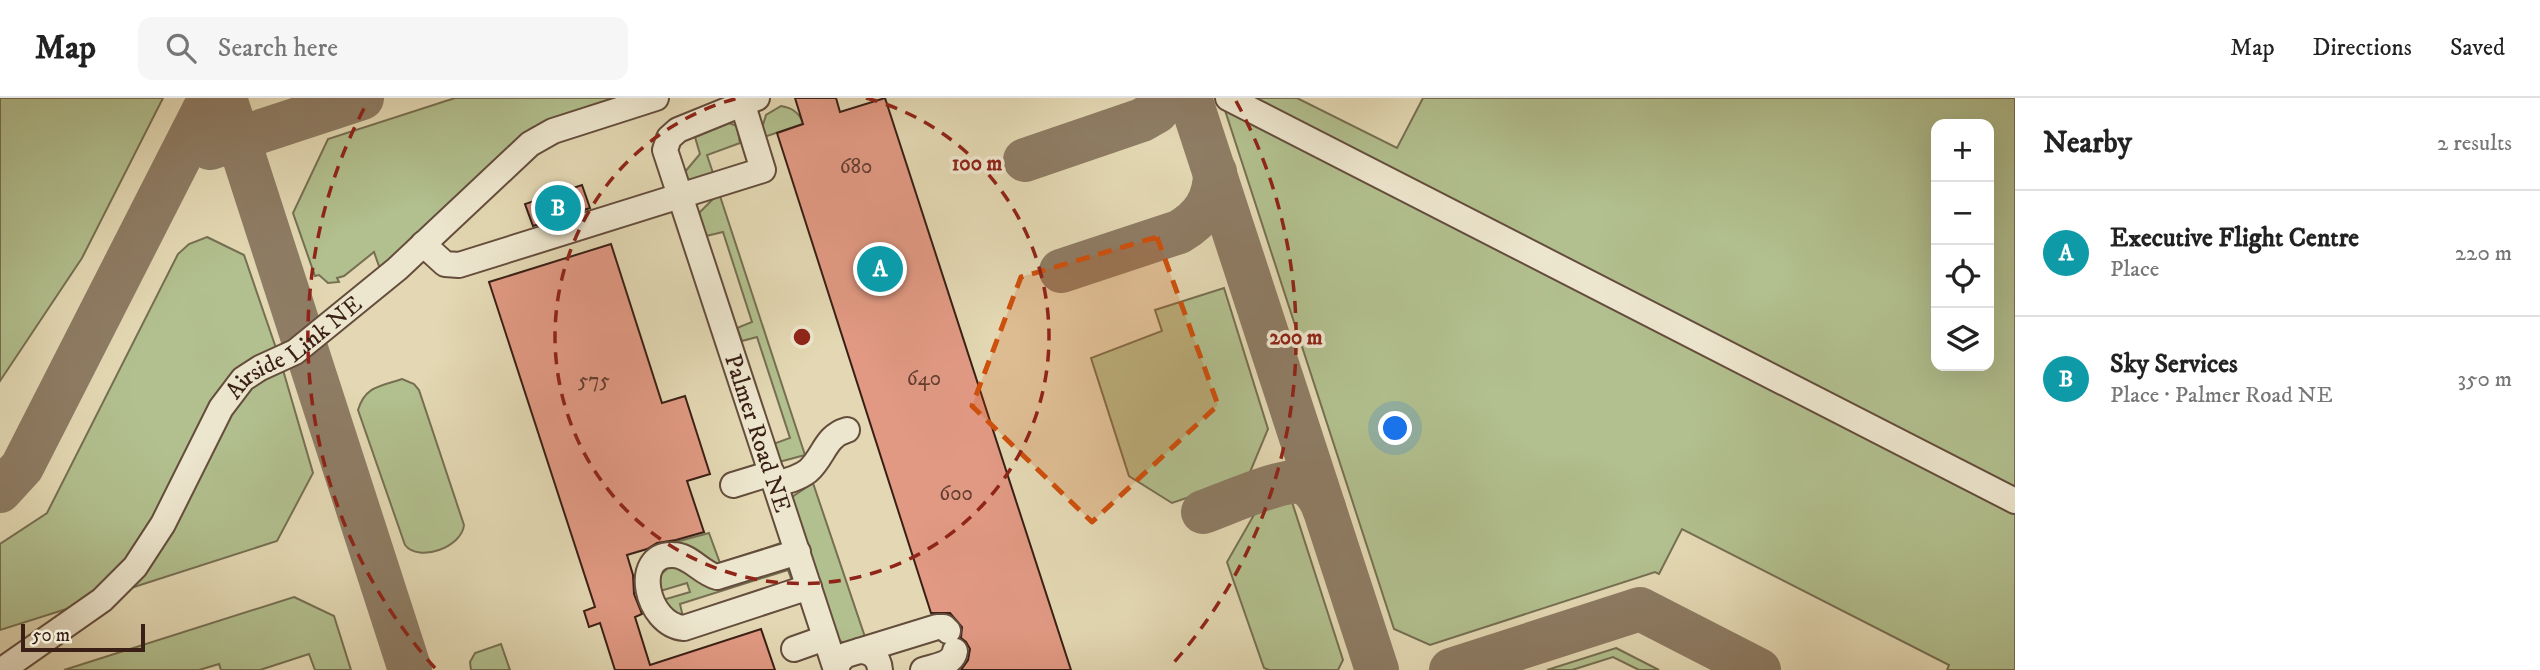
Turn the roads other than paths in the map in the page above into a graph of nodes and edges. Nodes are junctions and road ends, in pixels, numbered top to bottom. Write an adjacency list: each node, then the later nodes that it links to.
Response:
1 (656, 98): 5 (street, Airside Link NE)
2 (1228, 98): 9 (street)
3 (749, 100): 4 (street, Palmer Road NE); 4 (street)
4 (680, 195): 5 (street); 7 (street, Palmer Road NE)
5 (424, 244): 17 (street, Airside Link NE)
6 (847, 430): 7 (street)
7 (774, 478): 8 (street); 10 (street, Palmer Road NE)
8 (733, 485)
9 (2015, 501)
10 (798, 552): 11 (street, Palmer Road NE); 11 (street)
11 (809, 587): 13 (street, Palmer Road NE)
12 (917, 633): 15 (street); 16 (street); 16 (street)
13 (825, 638): 14 (street); 18 (street, Palmer Road NE)
14 (794, 649)
15 (859, 651): 18 (street); 19 (street)
16 (925, 669)
17 (2, 670)
18 (836, 670)
19 (880, 670)

